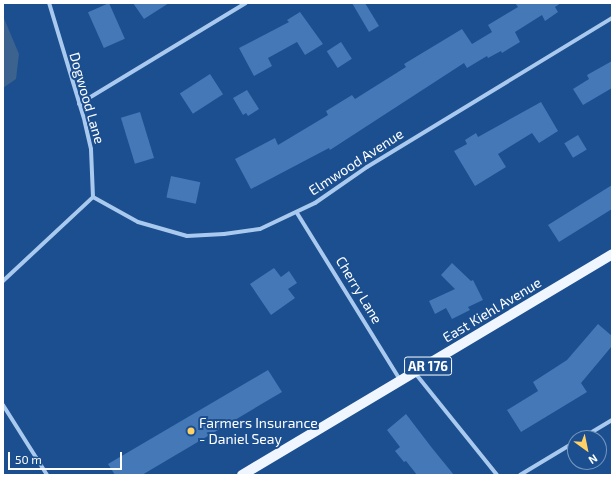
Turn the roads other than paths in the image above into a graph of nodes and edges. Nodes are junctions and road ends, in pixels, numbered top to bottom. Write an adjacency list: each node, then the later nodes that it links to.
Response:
1 (49, 3): 4 (street, Dogwood Lane)
2 (246, 3): 4 (street)
3 (612, 18): 6 (street, Elmwood Avenue)
4 (79, 104): 5 (street, Dogwood Lane)
5 (93, 197): 6 (street, Elmwood Avenue); 8 (street)
6 (298, 213): 10 (street, Cherry Lane)
7 (612, 254): 9 (main road, East Kiehl Avenue / AR 176)
8 (3, 281)
9 (415, 373): 10 (main road, East Kiehl Avenue / AR 176); 17 (street)
10 (400, 380): 16 (main road, East Kiehl Avenue / AR 176)
11 (3, 405): 15 (street)
12 (612, 420): 13 (street)
13 (595, 430)
14 (567, 447): 18 (street)
15 (47, 475)
16 (242, 475)
17 (497, 475)
18 (520, 475)

